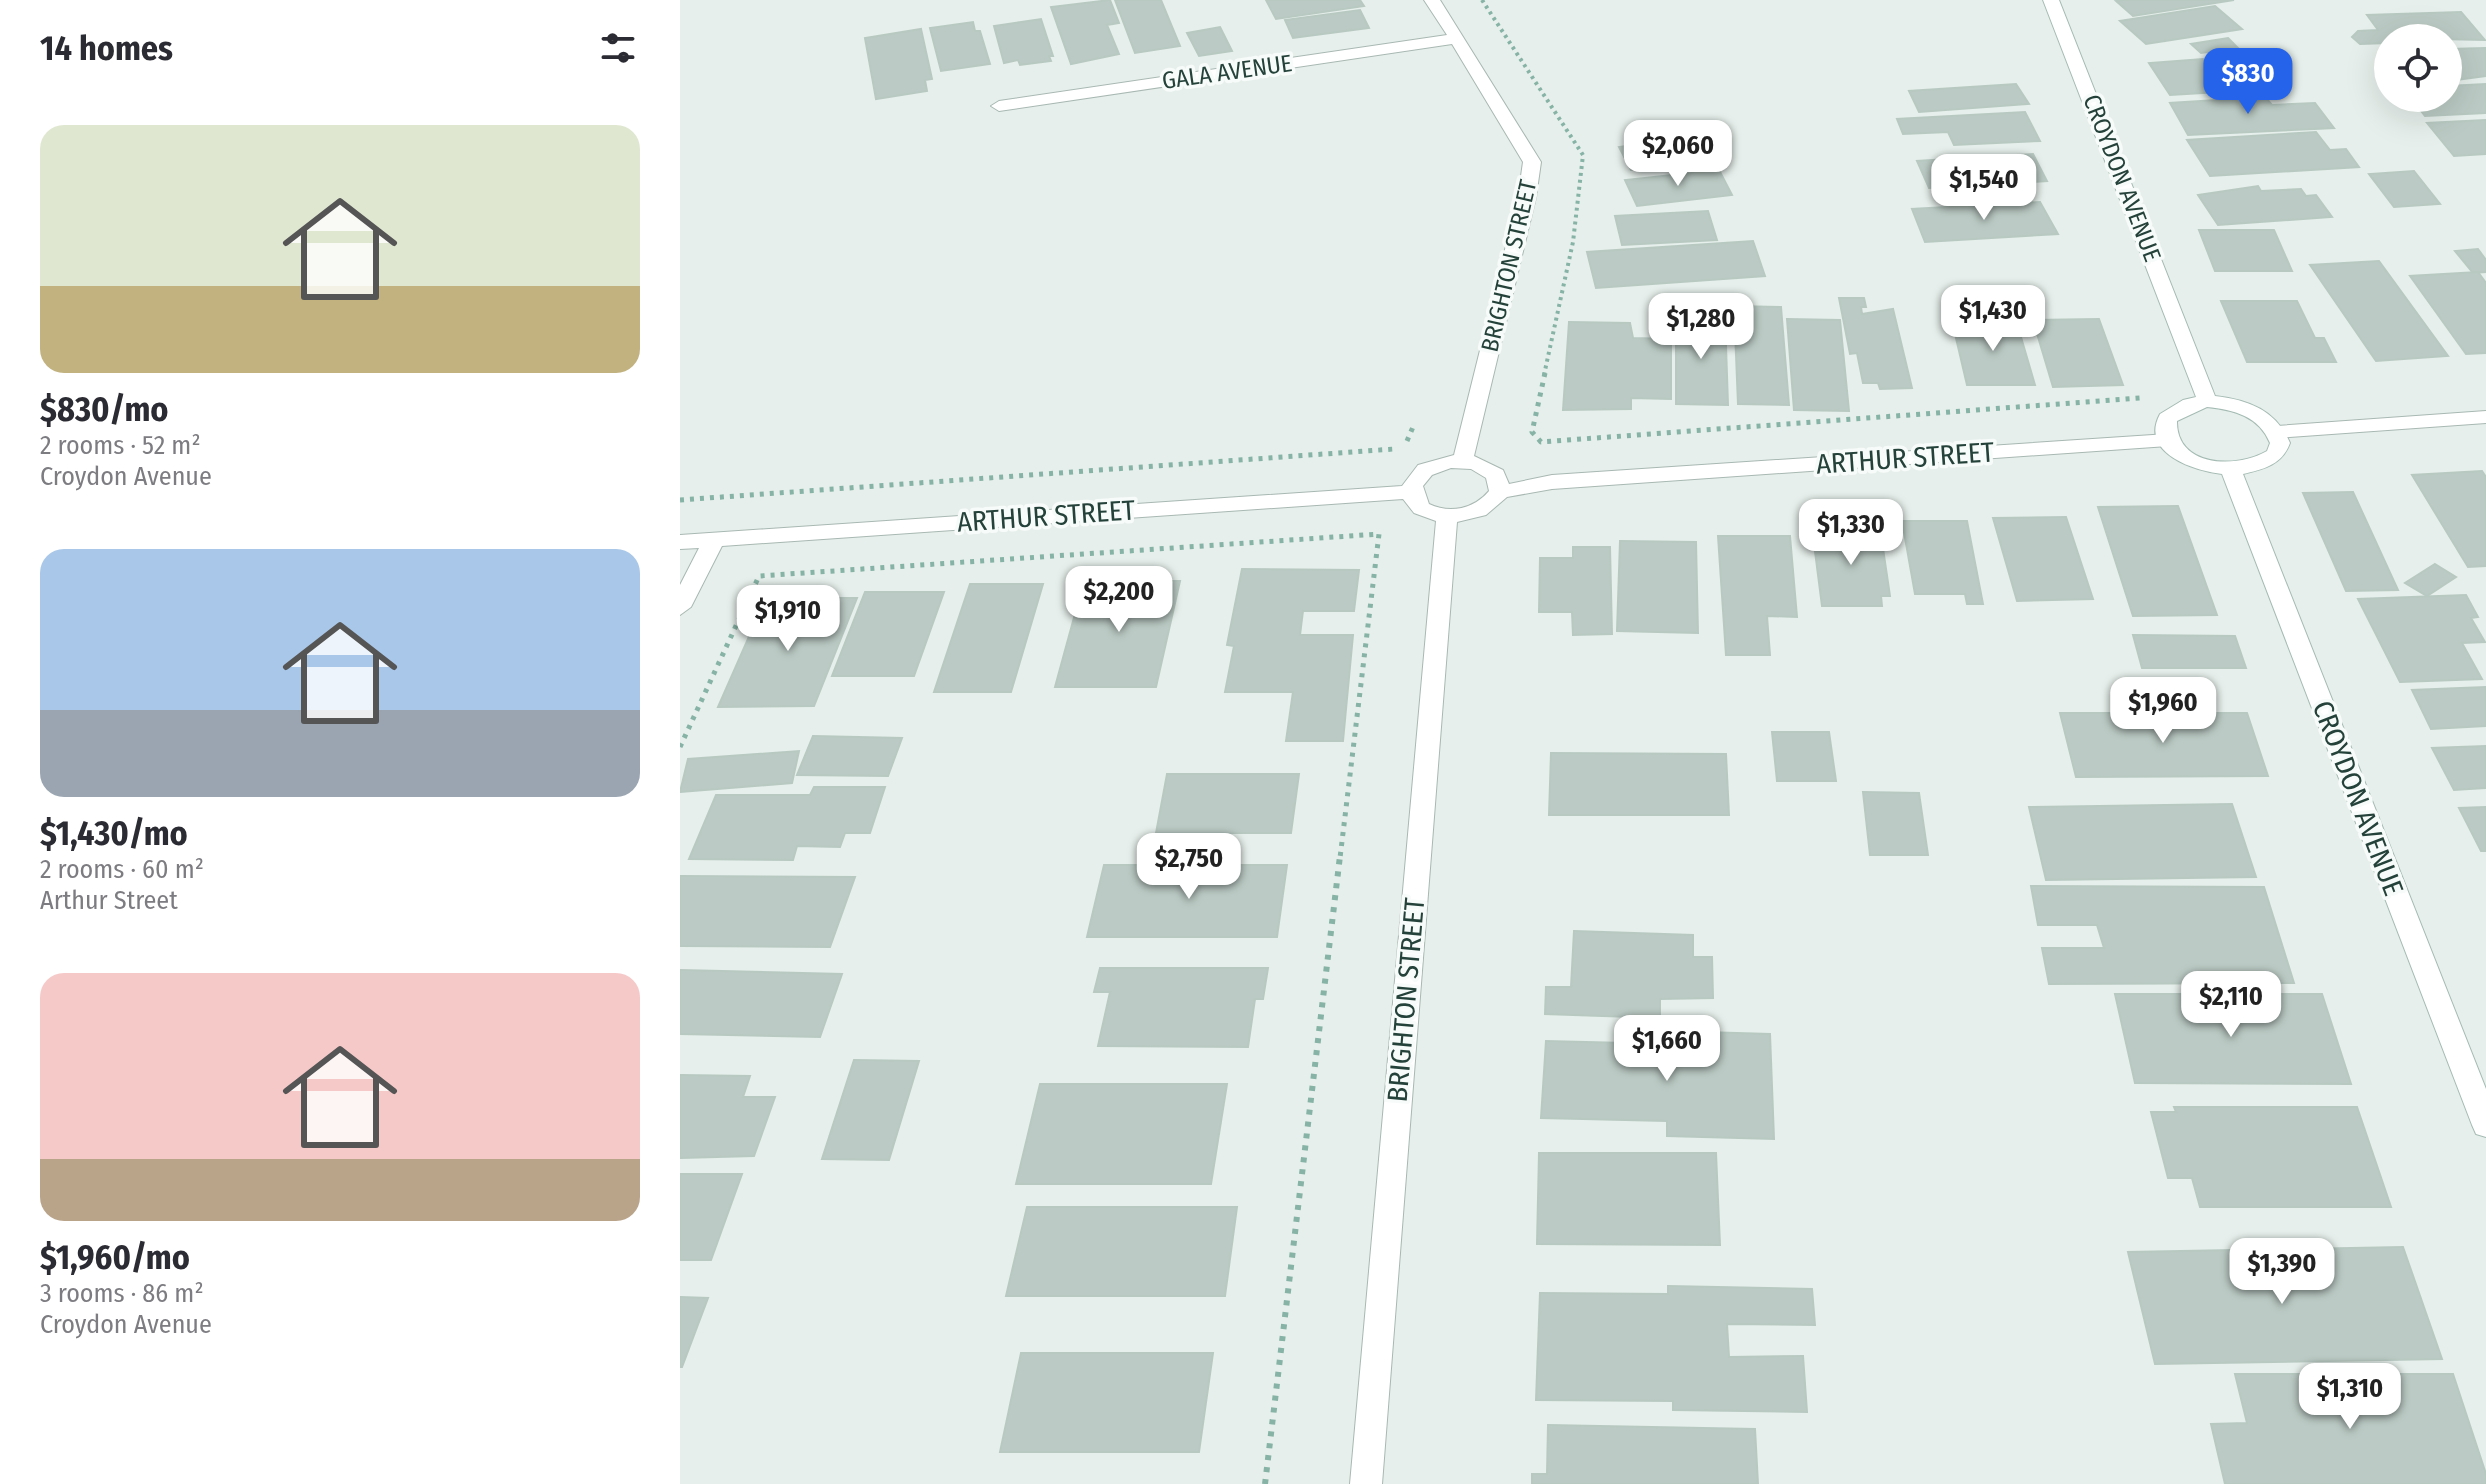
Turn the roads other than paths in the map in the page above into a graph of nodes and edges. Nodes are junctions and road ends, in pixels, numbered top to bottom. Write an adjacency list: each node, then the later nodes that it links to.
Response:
1 (1432, 0): 3 (street, BRIGHTON STREET)
2 (2051, 0): 5 (street, CROYDON AVENUE)
3 (1454, 39): 4 (street, GALA AVENUE); 9 (street, BRIGHTON STREET)
4 (999, 106)
5 (2207, 401): 7 (street); 8 (street)
6 (2486, 417): 7 (street)
7 (2277, 432): 10 (street)
8 (2168, 440): 10 (street); 12 (street, ARTHUR STREET)
9 (1463, 461): 11 (street); 12 (street)
10 (2231, 470): 17 (street, CROYDON AVENUE)
11 (1411, 492): 13 (street); 14 (street, ARTHUR STREET)
12 (1500, 492): 13 (street)
13 (1447, 516): 18 (street, BRIGHTON STREET)
14 (714, 540): 15 (street, ARTHUR STREET); 16 (street)
15 (680, 542)
16 (680, 607)
17 (2486, 1125)
18 (1366, 1484)

